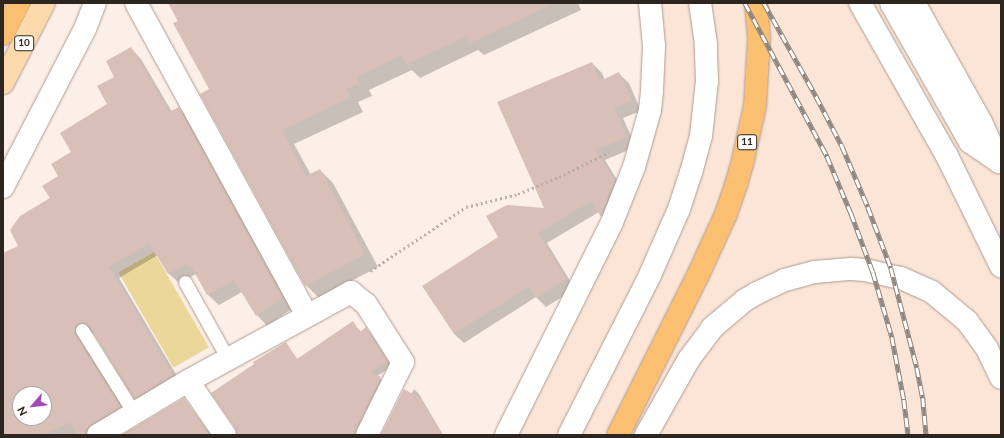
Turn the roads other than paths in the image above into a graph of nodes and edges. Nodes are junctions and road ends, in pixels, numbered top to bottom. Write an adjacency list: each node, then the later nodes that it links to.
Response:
1 (19, 3): 11 (highway)
2 (44, 3): 12 (main road, 10)
3 (95, 3): 14 (street)
4 (136, 3): 17 (street)
5 (650, 3): 26 (street)
6 (700, 3): 27 (street)
7 (756, 3): 28 (highway, 11)
8 (860, 3): 15 (street)
9 (891, 3): 13 (street)
10 (914, 3): 13 (street)
11 (3, 34)
12 (3, 83)
13 (1000, 163)
14 (3, 187)
15 (1001, 266)
16 (185, 282): 19 (lane)
17 (307, 316): 19 (street); 25 (street)
18 (82, 330): 22 (lane)
19 (228, 359): 21 (street)
20 (1001, 378): 29 (street)
21 (188, 381): 22 (street); 24 (street)
22 (134, 413): 23 (street)
23 (98, 435)
24 (225, 435)
25 (367, 435)
26 (506, 435)
27 (569, 435)
28 (618, 435)
29 (646, 435)

